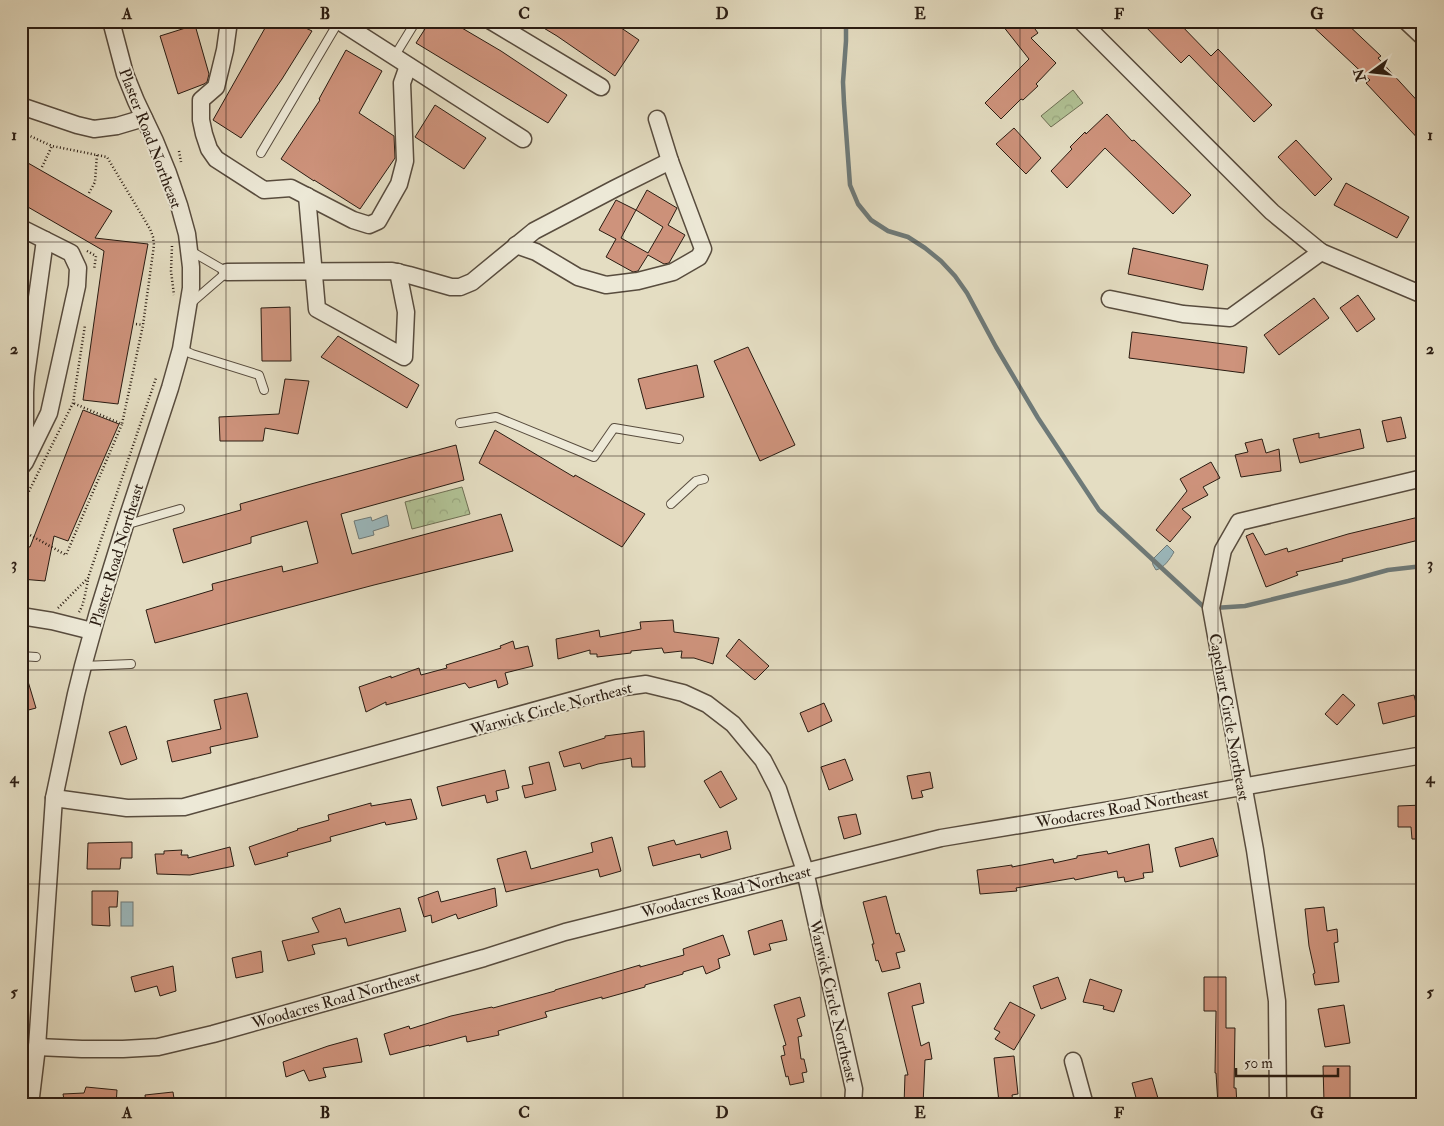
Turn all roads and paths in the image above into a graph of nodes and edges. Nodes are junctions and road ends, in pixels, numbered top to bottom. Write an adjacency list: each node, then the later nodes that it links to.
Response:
1 (111, 21): 12 (street, Plaster Road Northeast)
2 (229, 21): 22 (street)
3 (339, 21): 9 (street); 17 (lane)
4 (416, 21): 9 (lane)
5 (491, 21): 10 (street)
6 (1081, 21): 28 (street)
7 (1406, 21): 8 (street)
8 (1423, 37)
9 (401, 61): 15 (street); 22 (street)
10 (601, 87)
11 (21, 106): 12 (street)
12 (144, 118): 27 (street, Plaster Road Northeast)
13 (657, 118): 19 (street)
14 (21, 132): 16 (path)
15 (523, 139)
16 (52, 146): 18 (path); 20 (path)
17 (262, 153)
18 (97, 154): 21 (path); 33 (path)
19 (670, 161): 26 (street); 26 (street)
20 (42, 167)
21 (89, 193)
22 (307, 196): 31 (street)
23 (21, 228): 24 (street)
24 (45, 240): 47 (street); 47 (street)
25 (172, 240): 35 (path)
26 (516, 245): 32 (street)
27 (189, 250): 30 (lane); 37 (street, Plaster Road Northeast)
28 (1321, 252): 34 (street); 36 (street)
29 (146, 272): 33 (path)
30 (227, 272): 31 (street); 37 (lane)
31 (313, 272): 32 (street); 32 (street)
32 (398, 272)
33 (150, 273): 39 (path)
34 (1423, 295)
35 (174, 296)
36 (1110, 299)
37 (189, 305): 40 (street, Plaster Road Northeast)
38 (136, 324): 39 (path)
39 (143, 325): 45 (path)
40 (182, 349): 42 (lane); 52 (street, Plaster Road Northeast)
41 (156, 376): 54 (path)
42 (264, 390)
43 (73, 404): 45 (path)
44 (460, 423): 46 (lane)
45 (122, 424): 53 (path)
46 (679, 439)
47 (23, 465)
48 (1423, 478): 64 (street, Capehart Circle Northeast)
49 (704, 479): 50 (lane)
50 (671, 504)
51 (180, 509): 52 (lane)
52 (125, 525): 58 (street, Plaster Road Northeast)
53 (21, 530)
54 (88, 578): 55 (path); 56 (path)
55 (59, 611)
56 (74, 613)
57 (21, 616): 58 (street)
58 (92, 631): 62 (street, Plaster Road Northeast)
59 (21, 656): 60 (lane)
60 (36, 657)
61 (131, 664): 62 (lane)
62 (83, 666): 65 (street, Plaster Road Northeast)
63 (1423, 755): 64 (street, Woodacres Road Northeast)
64 (1242, 786): 66 (street, Woodacres Road Northeast); 72 (street, Capehart Circle Northeast)
65 (54, 798): 66 (street, Warwick Circle Northeast); 67 (street, Plaster Road Northeast)
66 (805, 872): 67 (street, Woodacres Road Northeast); 70 (street, Warwick Circle Northeast)
67 (37, 1046): 69 (street, Plaster Road Northeast)
68 (1073, 1061): 71 (street)
69 (30, 1105)
70 (853, 1105)
71 (1084, 1105)
72 (1278, 1105)

